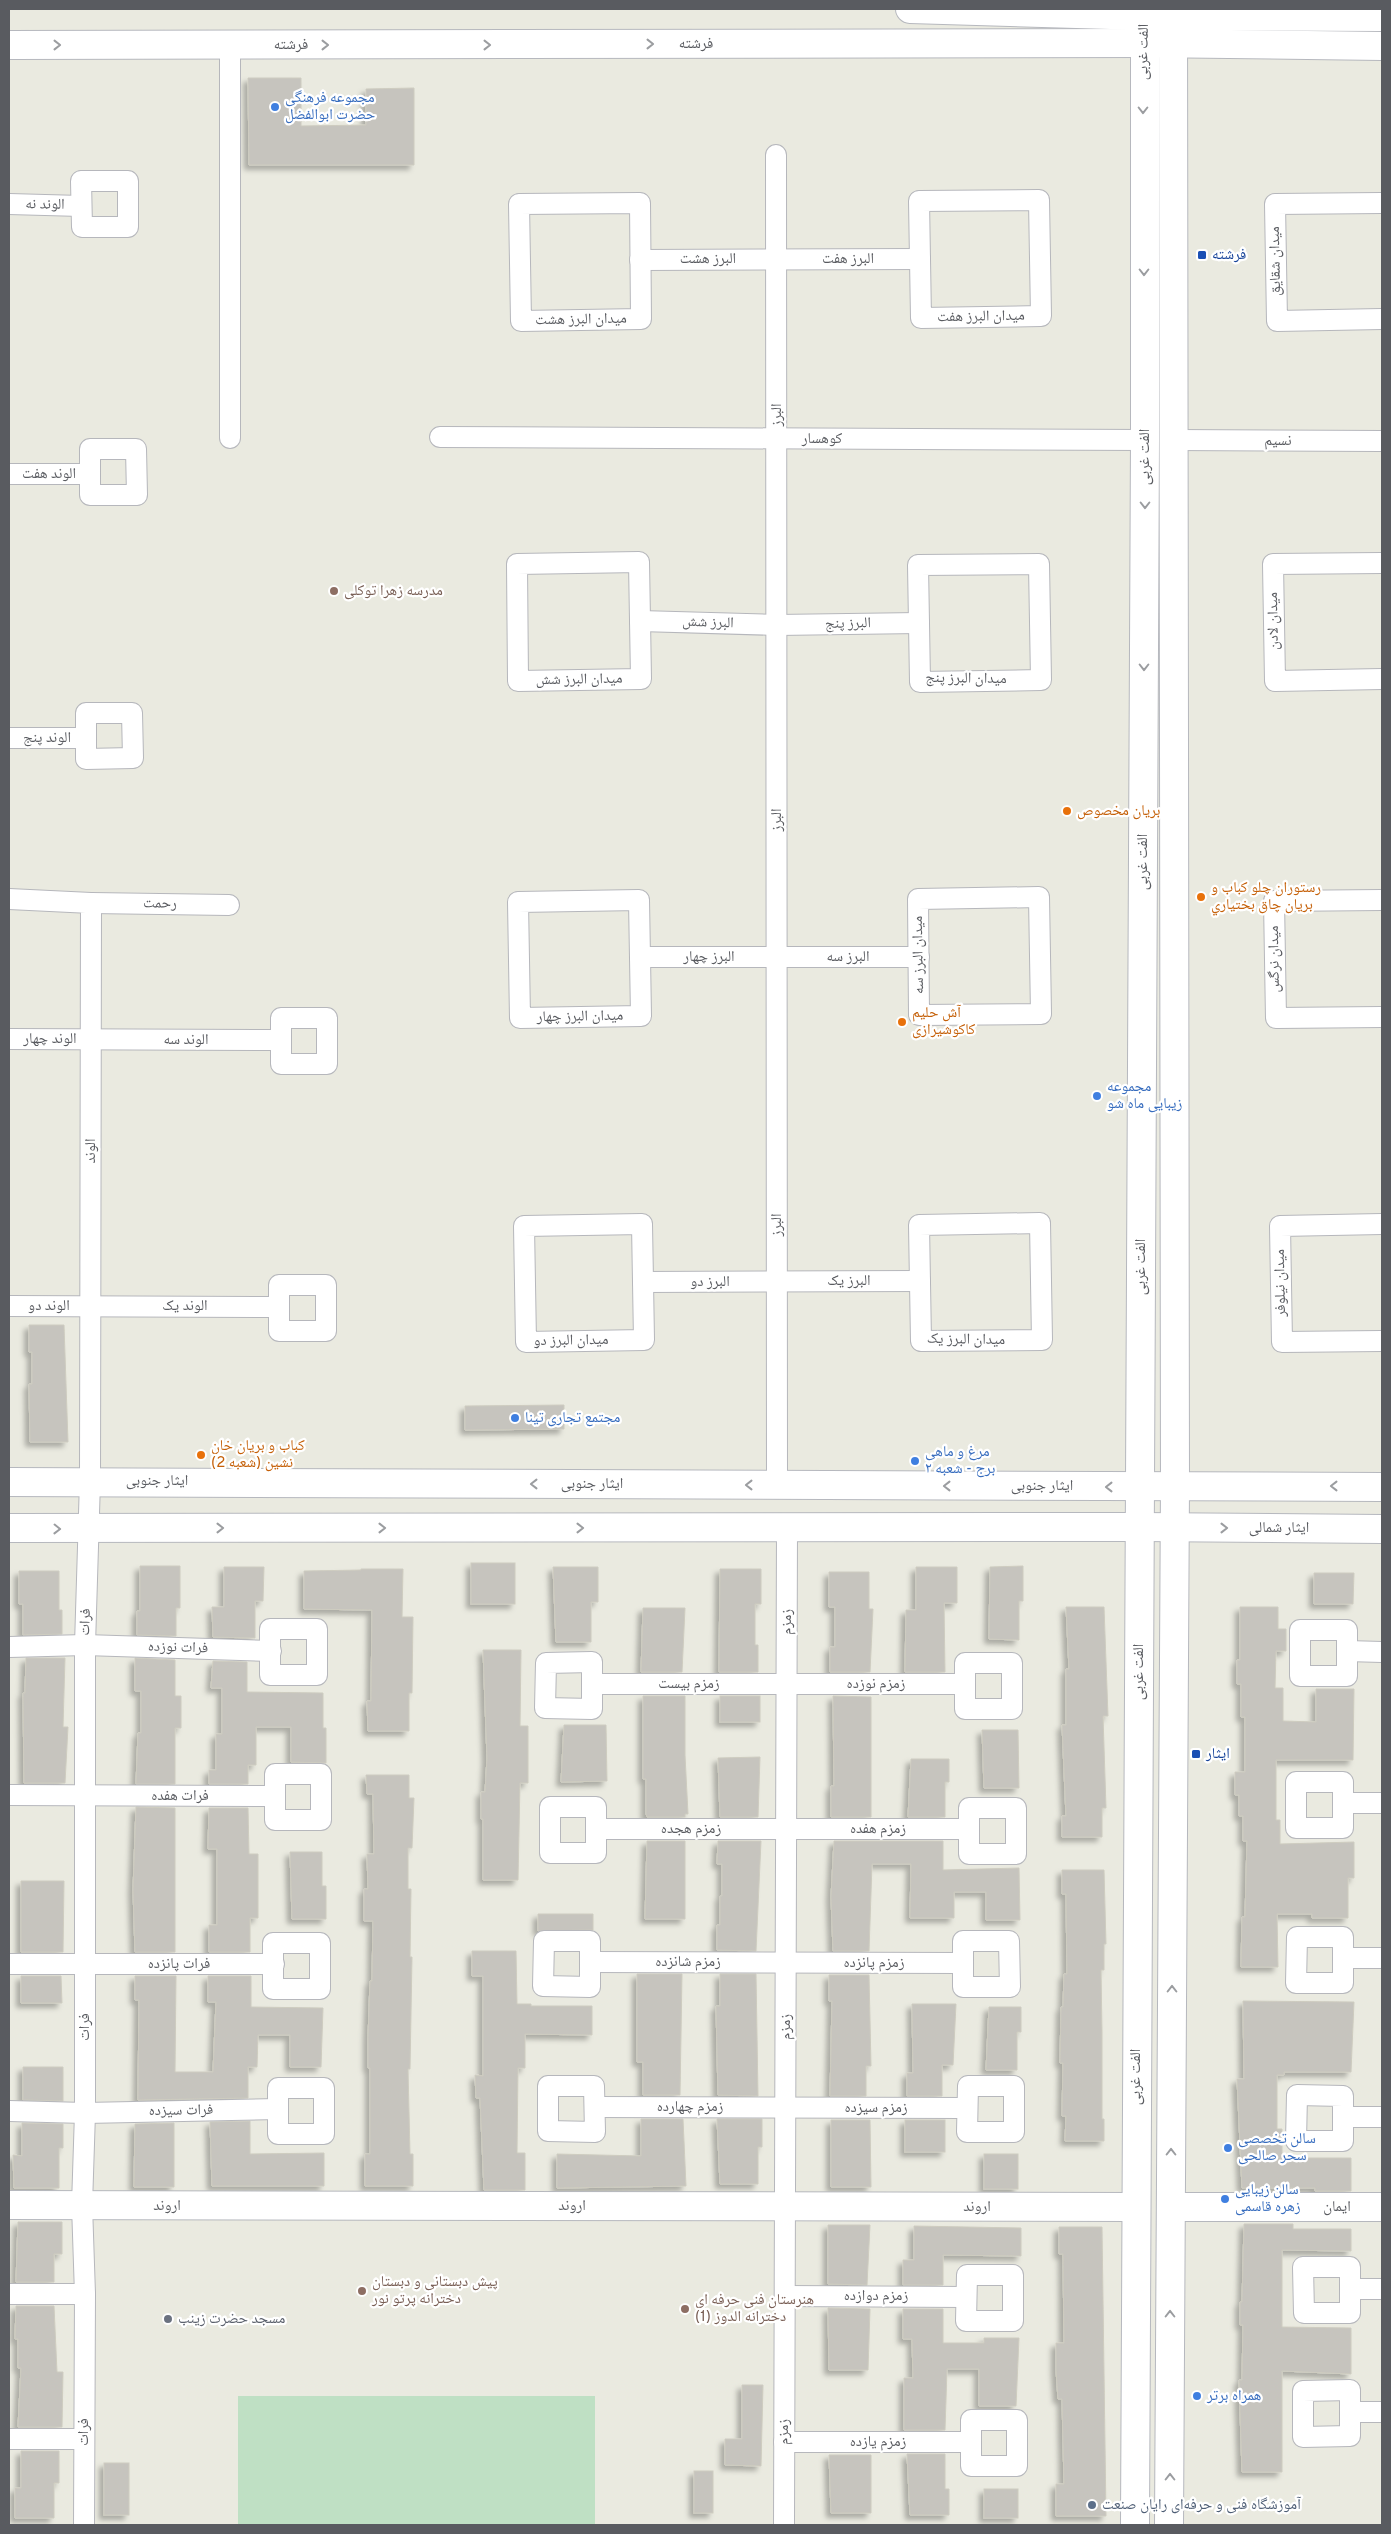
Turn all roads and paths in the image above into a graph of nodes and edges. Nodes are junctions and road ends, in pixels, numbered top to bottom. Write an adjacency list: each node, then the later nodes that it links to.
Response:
1 (910, 9): 2 (main road)
2 (1145, 12): 3 (main road); 5 (main road, الفت غربی)
3 (1173, 12): 4 (main road); 6 (main road, الفت غربی)
4 (1382, 17)
5 (1143, 43): 6 (main road, فرشته); 8 (main road, فرشته, one-way to 5); 21 (main road, الفت غربی, one-way to 21)
6 (1173, 44): 9 (main road, فرشته); 22 (main road, الفت غربی)
7 (9, 45): 8 (main road, فرشته, one-way to 8)
8 (230, 45): 19 (street)
9 (1382, 46)
10 (776, 156): 14 (street, البرز)
11 (1382, 203): 17 (street, میدان شقایق)
12 (9, 204): 13 (street, الوند نه)
13 (81, 206)
14 (777, 259): 15 (street, البرز هفت); 16 (street, البرز هشت); 20 (street, البرز)
15 (920, 259): 15 (street, میدان البرز هفت)
16 (640, 260): 16 (street, میدان البرز هشت)
17 (1382, 319)
18 (440, 437): 20 (street, کوهسار)
19 (230, 438)
20 (777, 439): 21 (street, کوهسار); 29 (street, البرز)
21 (1145, 440): 56 (main road, الفت غربی, one-way to 56)
22 (1173, 440): 23 (street, نسیم); 55 (main road, الفت غربی)
23 (1382, 441)
24 (9, 474): 25 (street, الوند هفت)
25 (90, 474)
26 (1382, 563): 30 (street, میدان لادن)
27 (640, 621): 27 (street, میدان البرز شش); 29 (street, البرز شش)
28 (919, 623): 28 (street, میدان البرز پنج); 29 (street, البرز پنج)
29 (777, 625): 38 (street, البرز)
30 (1382, 679)
31 (9, 738): 32 (street, الوند پنج)
32 (86, 738)
33 (9, 899): 35 (street)
34 (1382, 900): 40 (street, میدان نرگس)
35 (91, 903): 36 (street, رحمت); 42 (street, الوند)
36 (229, 905)
37 (640, 957): 37 (street, میدان البرز چهار); 38 (street, البرز چهار)
38 (777, 957): 39 (street, البرز سه); 47 (street, البرز)
39 (919, 957): 39 (street, میدان البرز سه)
40 (1382, 1016)
41 (9, 1039): 42 (street, الوند چهار)
42 (91, 1039): 43 (street, الوند سه); 49 (street, الوند)
43 (281, 1040)
44 (1382, 1224): 51 (street, میدان نیلوفر)
45 (920, 1281): 45 (street, میدان البرز یک); 47 (street, البرز یک)
46 (643, 1282): 46 (street, میدان البرز دو); 47 (street, البرز دو)
47 (777, 1282): 54 (street, البرز)
48 (9, 1306): 49 (street, الوند دو)
49 (90, 1306): 50 (street, الوند یک); 52 (street, الوند)
50 (279, 1307)
51 (1382, 1341)
52 (90, 1481): 53 (main road, ایثار جنوبی); 54 (main road, ایثار جنوبی, one-way to 52); 62 (street, فرات)
53 (9, 1482)
54 (778, 1485): 56 (main road, ایثار جنوبی, one-way to 54)
55 (1175, 1485): 56 (main road, ایثار جنوبی); 57 (main road, one-way to 55); 61 (main road, الفت غربی)
56 (1140, 1487): 58 (main road, الفت غربی)
57 (1382, 1487)
58 (1140, 1527): 60 (main road); 61 (main road); 99 (main road, الفت غربی)
59 (9, 1528): 62 (main road, one-way to 62)
60 (787, 1528): 62 (main road, one-way to 60); 70 (street, زمزم)
61 (1175, 1528): 63 (main road, ایثار شمالی, one-way to 63); 100 (main road, الفت غربی, one-way to 61)
62 (88, 1529): 64 (street, فرات)
63 (1382, 1529)
64 (85, 1645): 65 (street, فرات نوزده); 66 (street, فرات نوزده); 73 (street, فرات)
65 (9, 1647)
66 (270, 1651)
67 (1347, 1652): 68 (street)
68 (1382, 1652)
69 (592, 1684): 70 (street, زمزم بیست)
70 (787, 1684): 71 (street, زمزم نوزده); 78 (street, زمزم)
71 (965, 1684)
72 (9, 1795): 73 (street, فرات هفده)
73 (86, 1795): 74 (street, فرات هفده); 86 (street, فرات)
74 (274, 1796)
75 (1343, 1803): 76 (street)
76 (1382, 1803)
77 (596, 1829): 78 (street, زمزم هجده)
78 (786, 1829): 79 (street, زمزم هفده); 83 (street, زمزم)
79 (969, 1830)
80 (1343, 1958): 81 (street)
81 (1382, 1958)
82 (590, 1962): 83 (street, زمزم شانزده)
83 (786, 1962): 84 (street, زمزم پانزده); 89 (street, زمزم)
84 (963, 1963)
85 (9, 1964): 86 (street, فرات پانزده)
86 (85, 1964): 87 (street, فرات پانزده); 93 (street, فرات)
87 (274, 1964)
88 (594, 2107): 89 (street, زمزم چهارده)
89 (786, 2108): 90 (street, زمزم سیزده); 98 (street, زمزم)
90 (967, 2108)
91 (278, 2110): 93 (street, فرات سیزده)
92 (9, 2112): 93 (street, فرات سیزده)
93 (85, 2114): 97 (street, فرات)
94 (1343, 2117): 95 (street)
95 (1382, 2117)
96 (9, 2205): 97 (main road, اروند)
97 (82, 2205): 98 (main road, اروند); 105 (street, فرات)
98 (785, 2206): 99 (main road, اروند); 106 (street, زمزم)
99 (1136, 2207): 116 (main road, الفت غربی)
100 (1171, 2207): 101 (main road, ایمان); 117 (main road, الفت غربی, one-way to 100)
101 (1382, 2208)
102 (1382, 2288): 103 (street)
103 (1350, 2289)
104 (9, 2294): 105 (street)
105 (85, 2294): 111 (street, فرات)
106 (785, 2296): 107 (street, زمزم دوازده); 112 (street, زمزم)
107 (966, 2297)
108 (1350, 2412): 109 (street)
109 (1382, 2412)
110 (9, 2439): 111 (street)
111 (84, 2439): 114 (street, فرات)
112 (784, 2442): 113 (street, زمزم یازده); 115 (street, زمزم)
113 (971, 2442)
114 (84, 2525)
115 (784, 2525)
116 (1135, 2525)
117 (1169, 2525)

